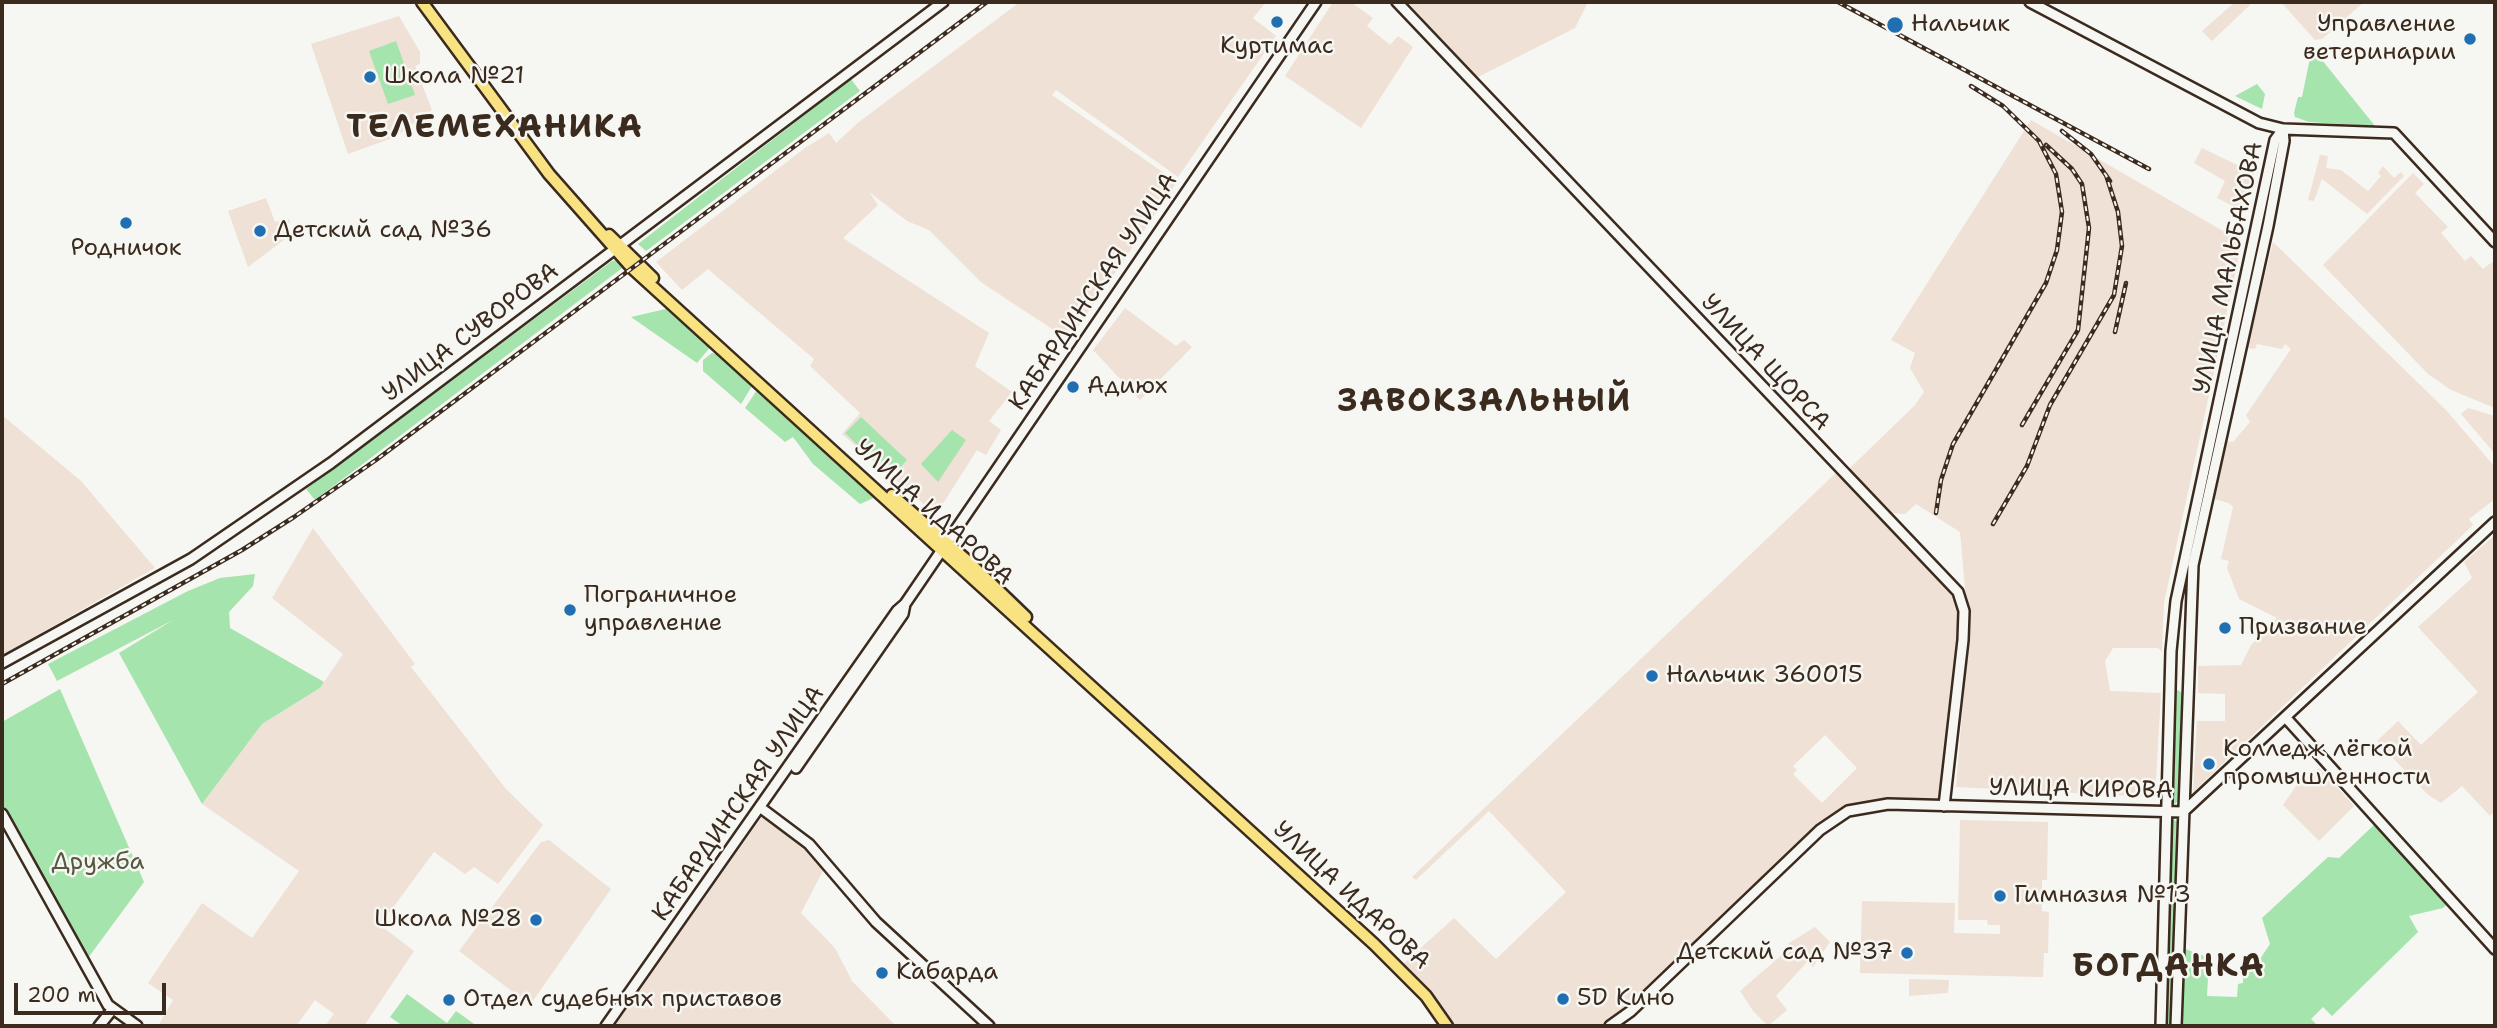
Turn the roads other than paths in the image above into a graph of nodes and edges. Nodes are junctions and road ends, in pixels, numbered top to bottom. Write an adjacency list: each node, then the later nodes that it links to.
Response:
1 (422, 2): 9 (main road, УЛИЦА ИДАРОВА)
2 (429, 2): 9 (main road, УЛИЦА ИДАРОВА)
3 (943, 2): 9 (main road, УЛИЦА СУВОРОВА)
4 (1316, 2): 11 (main road, КАБАРДИНСКАЯ УЛИЦА)
5 (1397, 2): 14 (main road, УЛИЦА ЩОРСА)
6 (2030, 2): 7 (main road)
7 (2283, 129): 8 (main road); 16 (main road, УЛИЦА МАЛЬБАХОВА); 17 (main road, УЛИЦА МАЛЬБАХОВА)
8 (2495, 242)
9 (617, 248): 11 (main road, УЛИЦА ИДАРОВА); 12 (main road, УЛИЦА СУВОРОВА)
10 (2495, 522): 13 (main road, УЛИЦА КИРОВА)
11 (944, 547): 15 (main road, КАБАРДИНСКАЯ УЛИЦА); 27 (main road, УЛИЦА ИДАРОВА); 28 (main road, УЛИЦА ИДАРОВА)
12 (2, 663)
13 (2286, 718): 17 (main road, УЛИЦА КИРОВА); 19 (main road)
14 (1944, 806): 16 (main road, УЛИЦА КИРОВА); 21 (main road, УЛИЦА КИРОВА)
15 (764, 810): 24 (main road, КАБАРДИНСКАЯ УЛИЦА); 25 (main road, КАБАРДИНСКАЯ УЛИЦА); 26 (main road)
16 (2167, 812): 17 (main road, УЛИЦА КИРОВА); 31 (main road, УЛИЦА МАЛЬБАХОВА)
17 (2183, 812): 32 (main road, УЛИЦА МАЛЬБАХОВА)
18 (2, 814): 20 (main road)
19 (2495, 949)
20 (112, 1010): 22 (main road); 23 (main road)
21 (1631, 1012): 29 (main road); 30 (main road)
22 (99, 1026)
23 (137, 1026)
24 (606, 1026)
25 (614, 1026)
26 (989, 1026)
27 (1447, 1026)
28 (1454, 1026)
29 (1610, 1026)
30 (1624, 1026)
31 (2161, 1026)
32 (2176, 1026)

